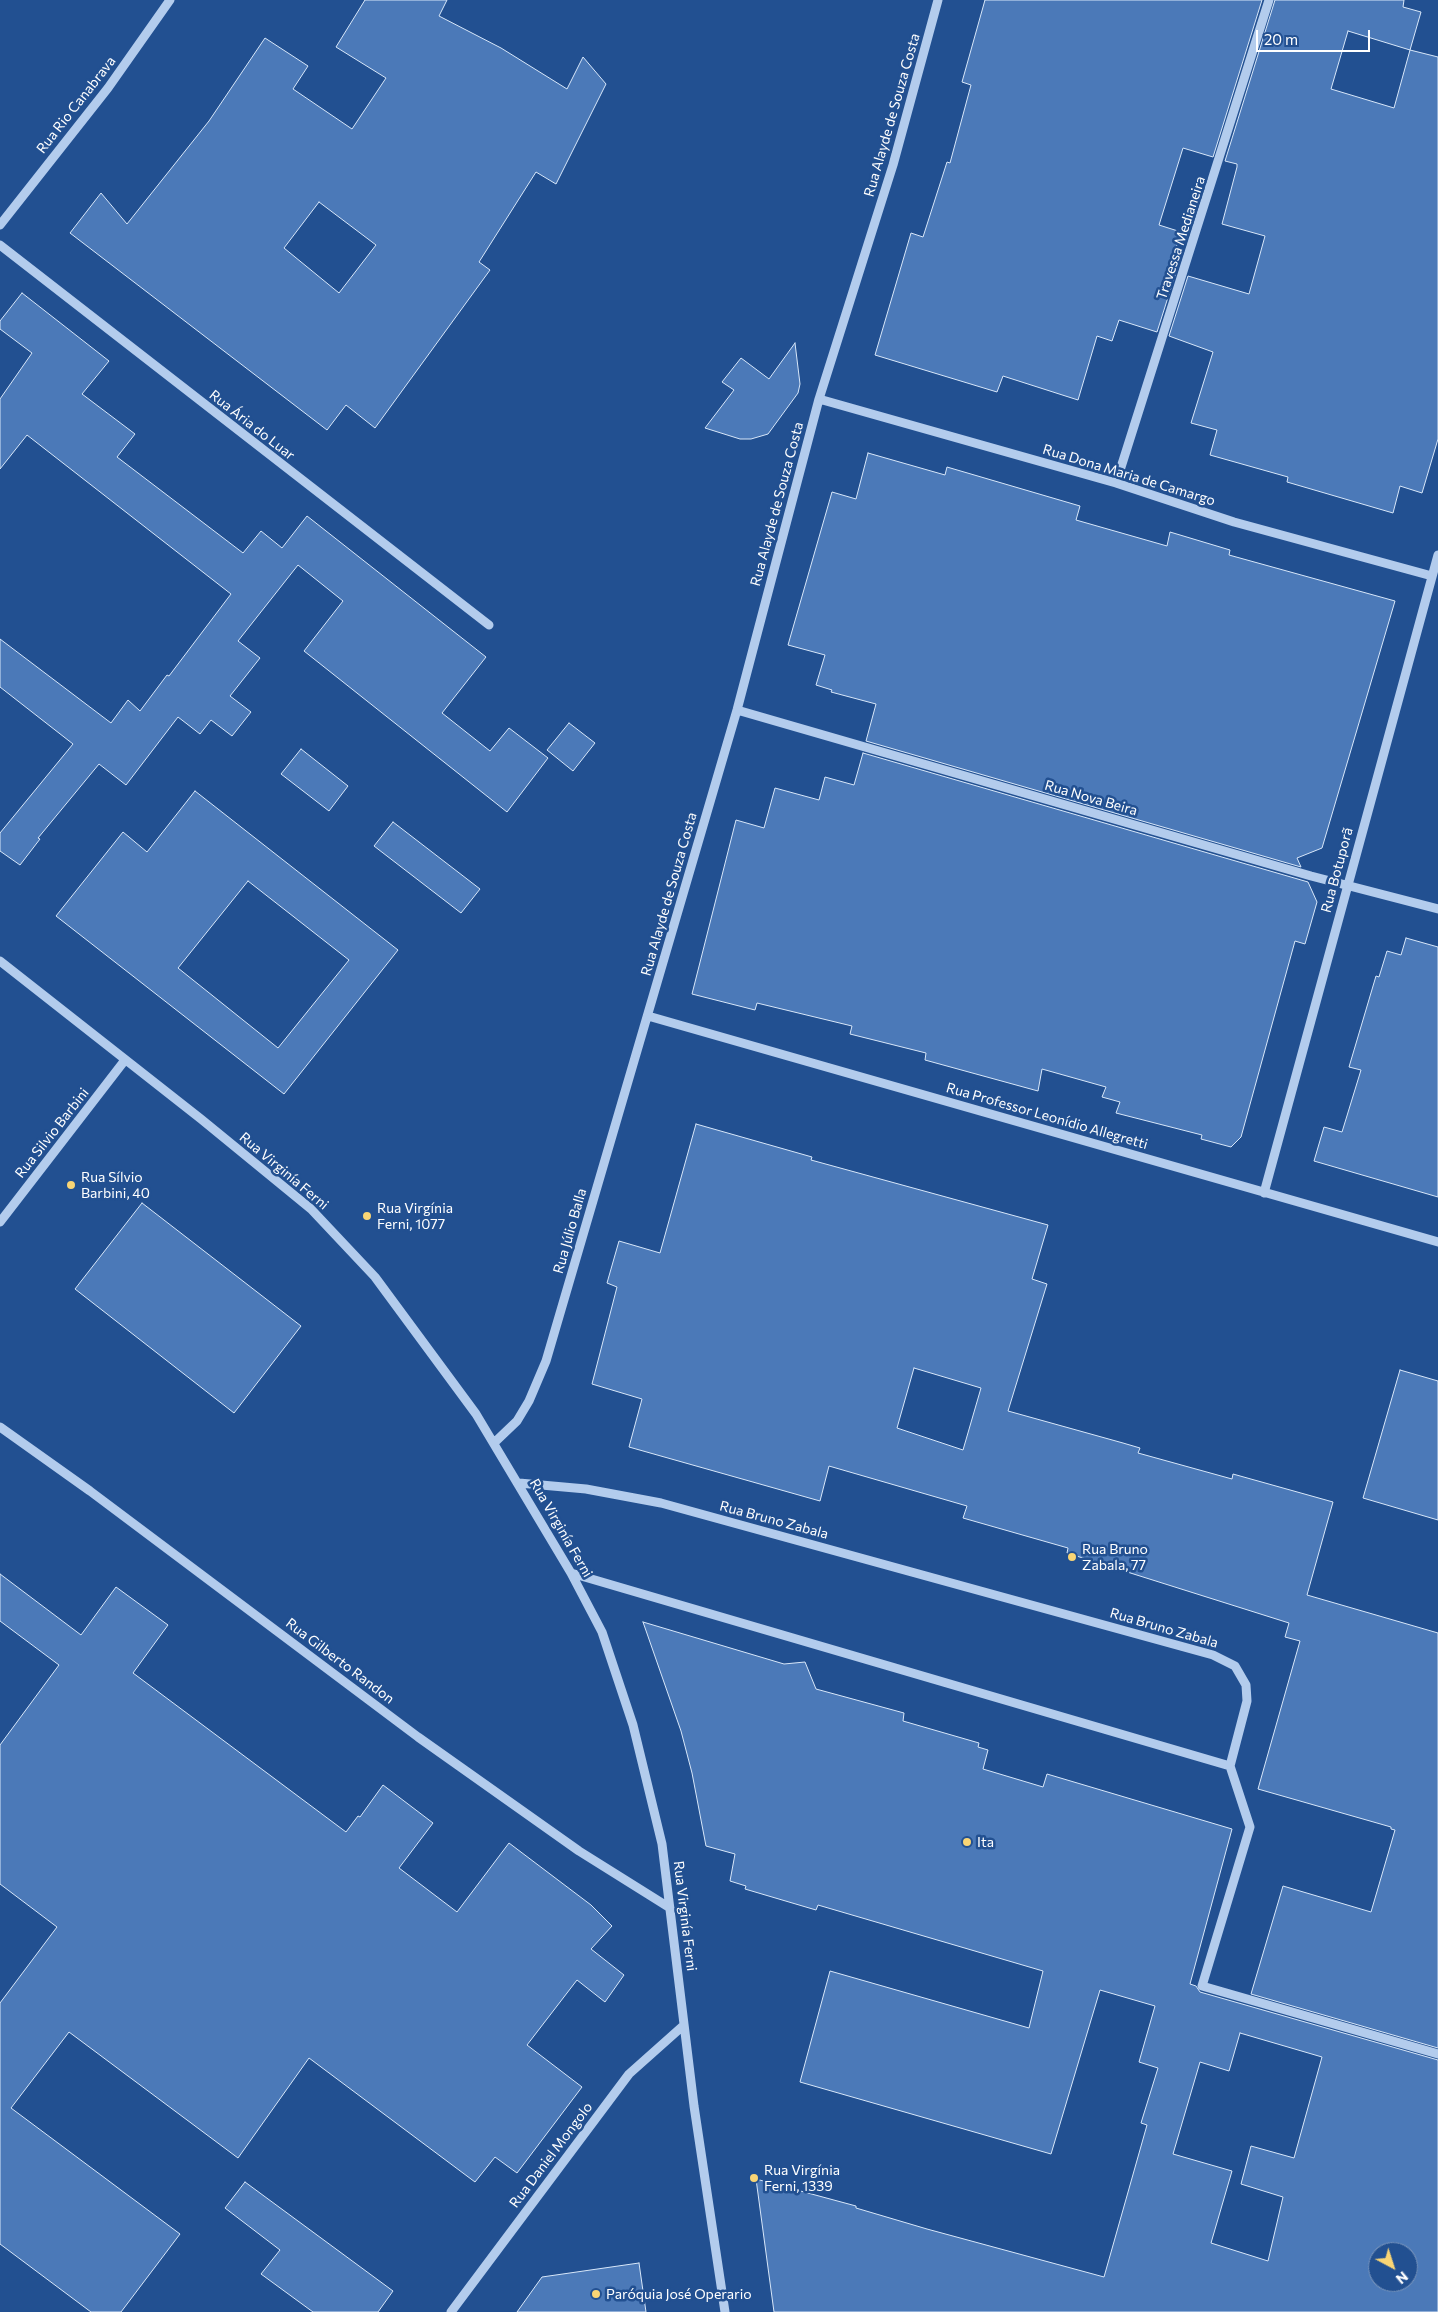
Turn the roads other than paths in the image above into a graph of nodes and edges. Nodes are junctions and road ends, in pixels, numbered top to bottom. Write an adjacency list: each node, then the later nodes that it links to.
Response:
1 (170, 0): 4 (street, Rua Rio Canabrava)
2 (938, 0): 6 (street, Rua Alayde de Souza Costa)
3 (1269, 0): 7 (street, Travessa Medianeira)
4 (0, 225)
5 (0, 244): 10 (street, Rua Ária do Luar)
6 (818, 399): 7 (street, Rua Dona Maria de Camargo); 11 (street, Rua Alayde de Souza Costa)
7 (1116, 483): 9 (street, Rua Dona Maria de Camargo)
8 (1438, 555): 9 (street, Rua Botuporã)
9 (1432, 576): 12 (street, Rua Botuporã)
10 (489, 625)
11 (737, 710): 12 (street, Rua Nova Beira); 15 (street, Rua Alayde de Souza Costa)
12 (1348, 885): 13 (street, Rua Nova Beira); 17 (street, Rua Botuporã)
13 (1438, 909)
14 (0, 961): 16 (street, Rua Virginía Ferni)
15 (648, 1016): 17 (street, Rua Professor Leonídio Allegretti); 21 (street, Rua Júlio Balla)
16 (125, 1060): 18 (street, Rua Silvio Barbini); 21 (street, Rua Virginía Ferni)
17 (1264, 1192): 19 (street, Rua Professor Leonídio Allegretti)
18 (0, 1222)
19 (1438, 1242)
20 (0, 1427): 25 (street, Rua Gilberto Randon)
21 (495, 1442): 22 (street, Rua Virginía Ferni)
22 (519, 1483): 23 (street, Rua Virginía Ferni); 24 (street, Rua Bruno Zabala)
23 (571, 1572): 24 (street); 25 (street, Rua Virginía Ferni)
24 (1230, 1766): 27 (street)
25 (670, 1908): 26 (street, Rua Virginía Ferni)
26 (684, 2025): 28 (street, Rua Daniel Mongolo); 29 (street, Rua Virginía Ferni)
27 (1438, 2054)
28 (451, 2312)
29 (725, 2312)

